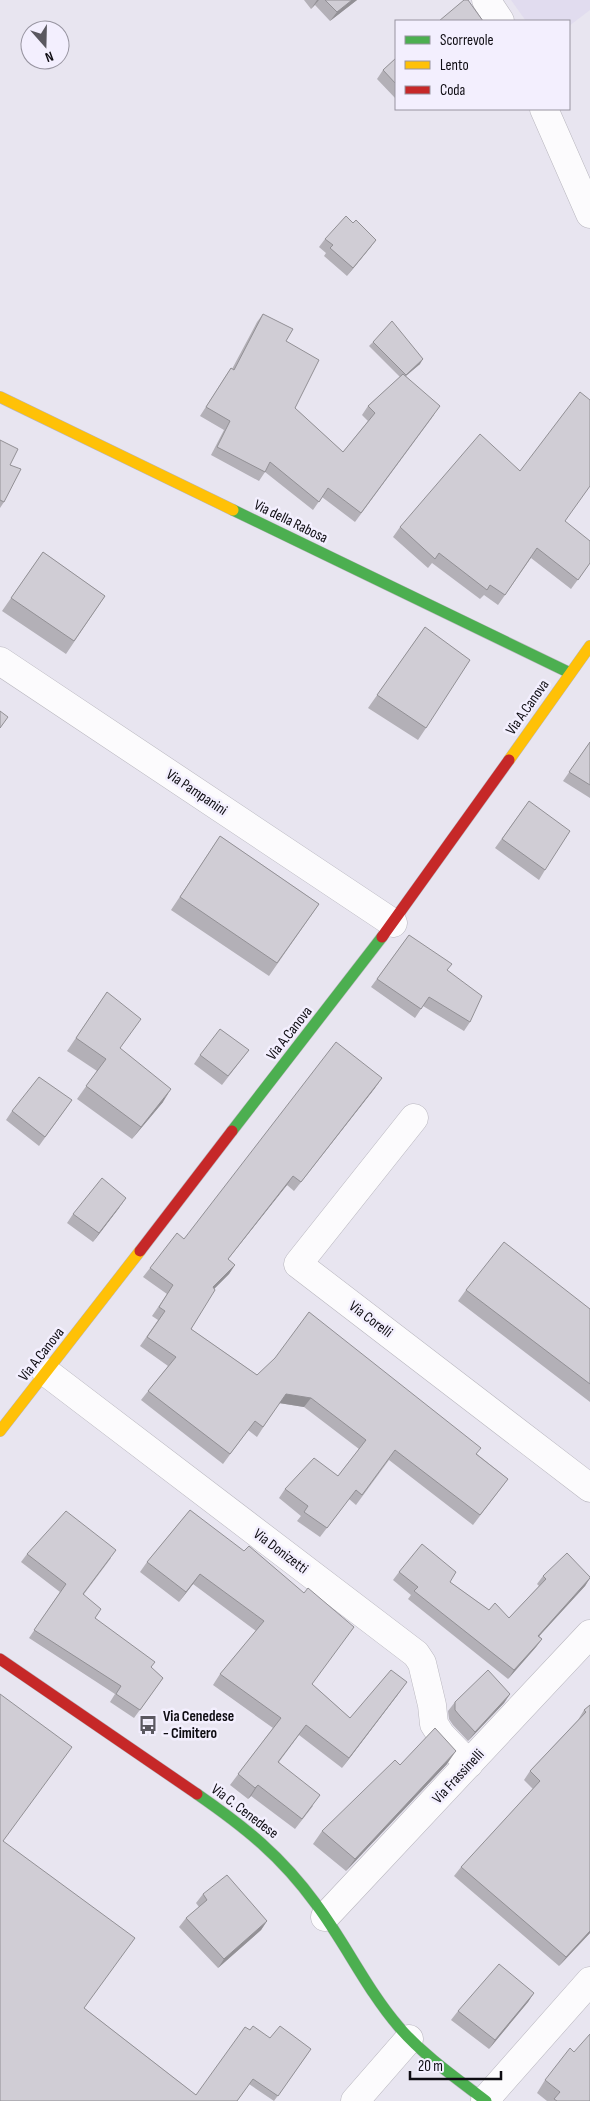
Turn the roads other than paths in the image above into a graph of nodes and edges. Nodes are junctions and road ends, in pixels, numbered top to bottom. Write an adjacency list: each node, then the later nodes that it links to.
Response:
1 (486, 0): 2 (street)
2 (499, 20)
3 (544, 110): 4 (street)
4 (590, 214)
5 (0, 397): 8 (street, Via della Rabosa)
6 (590, 646): 8 (street, Via A.Canova)
7 (0, 661): 9 (street, Via Pampanini)
8 (570, 672): 9 (street, Via A.Canova)
9 (393, 923): 11 (street, Via A.Canova)
10 (414, 1118): 13 (street, Via Corelli)
11 (46, 1372): 12 (street, Via A.Canova); 16 (street, Via Donizetti)
12 (0, 1431)
13 (590, 1488)
14 (590, 1634): 16 (street, Via Frassinelli)
15 (0, 1659): 17 (street, Via C. Cenedese)
16 (469, 1764): 17 (street, Via Frassinelli)
17 (326, 1917): 19 (street, Via C. Cenedese)
18 (590, 1981): 21 (street)
19 (410, 2039): 20 (street); 21 (street, Via C. Cenedese)
20 (355, 2101)
21 (485, 2101)

